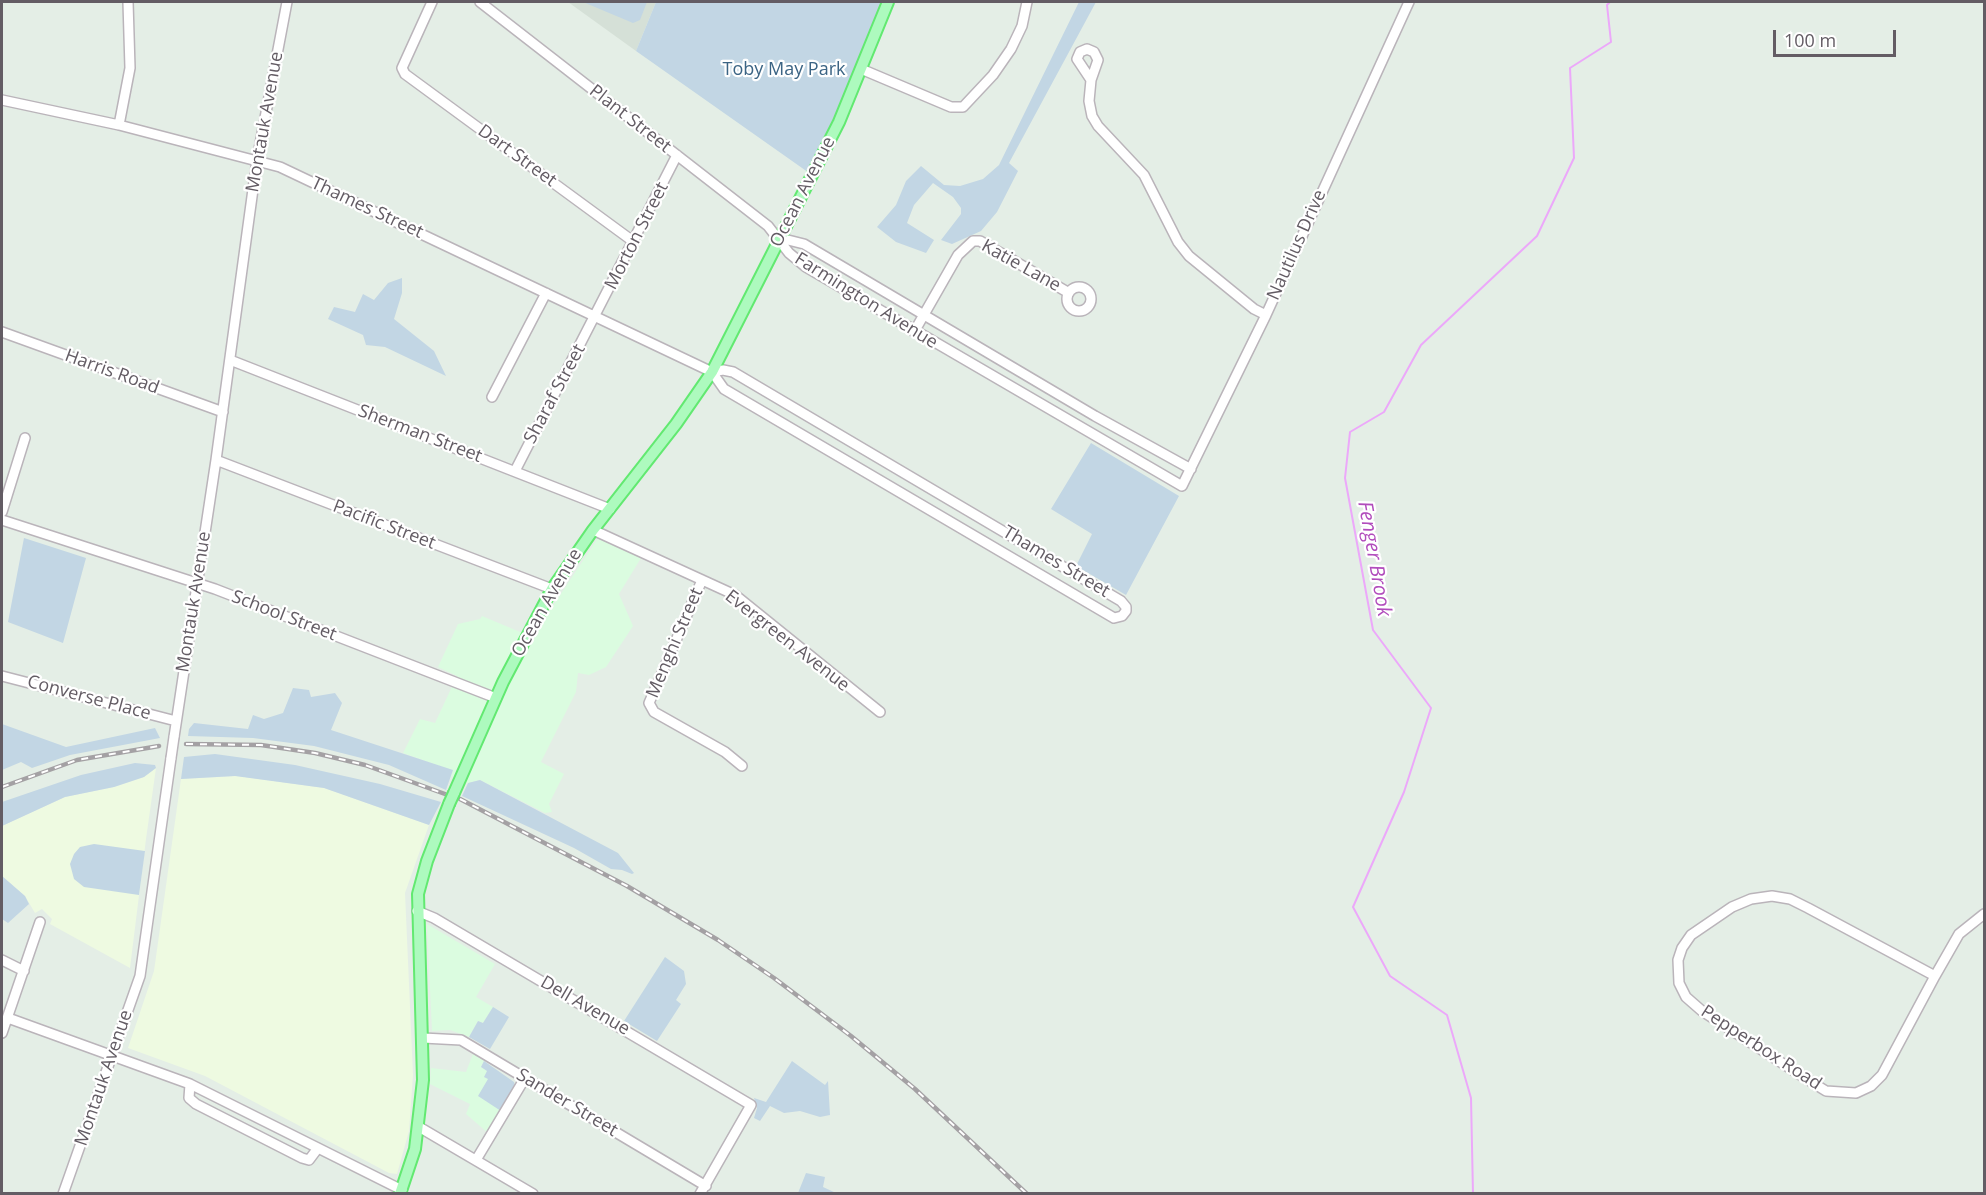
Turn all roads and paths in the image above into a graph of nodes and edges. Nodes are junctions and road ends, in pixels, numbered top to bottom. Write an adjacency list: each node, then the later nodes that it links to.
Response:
1 (128, 2): 11 (street)
2 (287, 2): 13 (street, Montauk Avenue)
3 (432, 2): 15 (street, Dart Street)
4 (480, 2): 12 (street, Plant Street)
5 (888, 2): 8 (main road, Ocean Avenue)
6 (1027, 2): 8 (street)
7 (1409, 2): 19 (street, Nautilus Drive)
8 (861, 69): 14 (main road, Ocean Avenue)
9 (1091, 80): 19 (street)
10 (2, 100): 11 (street, Thames Street)
11 (119, 125): 13 (street, Thames Street)
12 (677, 155): 14 (street, Plant Street); 15 (street, Morton Street)
13 (257, 160): 16 (street, Thames Street); 23 (street, Montauk Avenue)
14 (780, 238): 18 (street, Farmington Avenue); 22 (street, Farmington Avenue); 24 (main road, Ocean Avenue)
15 (634, 242): 20 (street, Morton Street)
16 (546, 293): 20 (street, Thames Street); 25 (street)
17 (1069, 293): 18 (street, Katie Lane)
18 (924, 313): 22 (street, Katie Lane); 31 (street, Farmington Avenue)
19 (1266, 315): 31 (street, Nautilus Drive)
20 (596, 317): 24 (street, Thames Street); 32 (street, Sharaf Street)
21 (2, 332): 26 (street, Harris Road)
22 (914, 332): 33 (street, Farmington Avenue)
23 (230, 360): 26 (street, Montauk Avenue); 32 (street, Sherman Street)
24 (712, 372): 27 (street, Thames Street); 29 (street, Thames Street); 34 (main road, Ocean Avenue)
25 (492, 397)
26 (223, 412): 30 (street, Montauk Avenue)
27 (831, 429): 29 (street); 37 (street, Thames Street)
28 (25, 438): 35 (street)
29 (821, 446): 39 (street, Thames Street)
30 (216, 460): 41 (street, Montauk Avenue); 42 (street, Pacific Street)
31 (1191, 469): 33 (street, Nautilus Drive)
32 (515, 471): 34 (street, Sherman Street)
33 (1182, 486)
34 (609, 508): 38 (main road, Ocean Avenue)
35 (2, 512)
36 (2, 520): 41 (street, School Street)
37 (987, 521): 39 (street, Thames Street); 39 (street, Thames Street)
38 (592, 530): 40 (street, Evergreen Avenue); 42 (main road, Ocean Avenue)
39 (978, 537)
40 (702, 580): 45 (street, Evergreen Avenue); 47 (street, Menghi Street)
41 (197, 583): 44 (street, School Street); 46 (street, Montauk Avenue)
42 (552, 589): 44 (main road, Ocean Avenue)
43 (2, 676): 46 (street, Converse Place)
44 (496, 698): 48 (main road, Ocean Avenue, bridge)
45 (880, 712)
46 (176, 721): 57 (street, Montauk Avenue, bridge)
47 (742, 766)
48 (417, 911): 56 (main road, Ocean Avenue); 63 (street, Dell Avenue)
49 (1984, 914): 53 (street, Pepperbox Road)
50 (40, 922): 52 (street)
51 (2, 960): 52 (street)
52 (24, 971): 54 (street)
53 (1935, 976): 53 (street, Pepperbox Road)
54 (8, 1018): 55 (street); 57 (street)
55 (2, 1033)
56 (423, 1038): 58 (street, Sander Street); 60 (main road, Ocean Avenue)
57 (111, 1055): 59 (street); 65 (street, Montauk Avenue)
58 (525, 1078): 62 (street); 63 (street, Sander Street)
59 (190, 1084): 61 (street); 61 (street)
60 (419, 1127): 62 (street); 64 (main road, Ocean Avenue)
61 (318, 1148): 64 (street)
62 (476, 1160): 66 (street)
63 (703, 1190)
64 (401, 1192)
65 (66, 1193)
66 (533, 1194)

